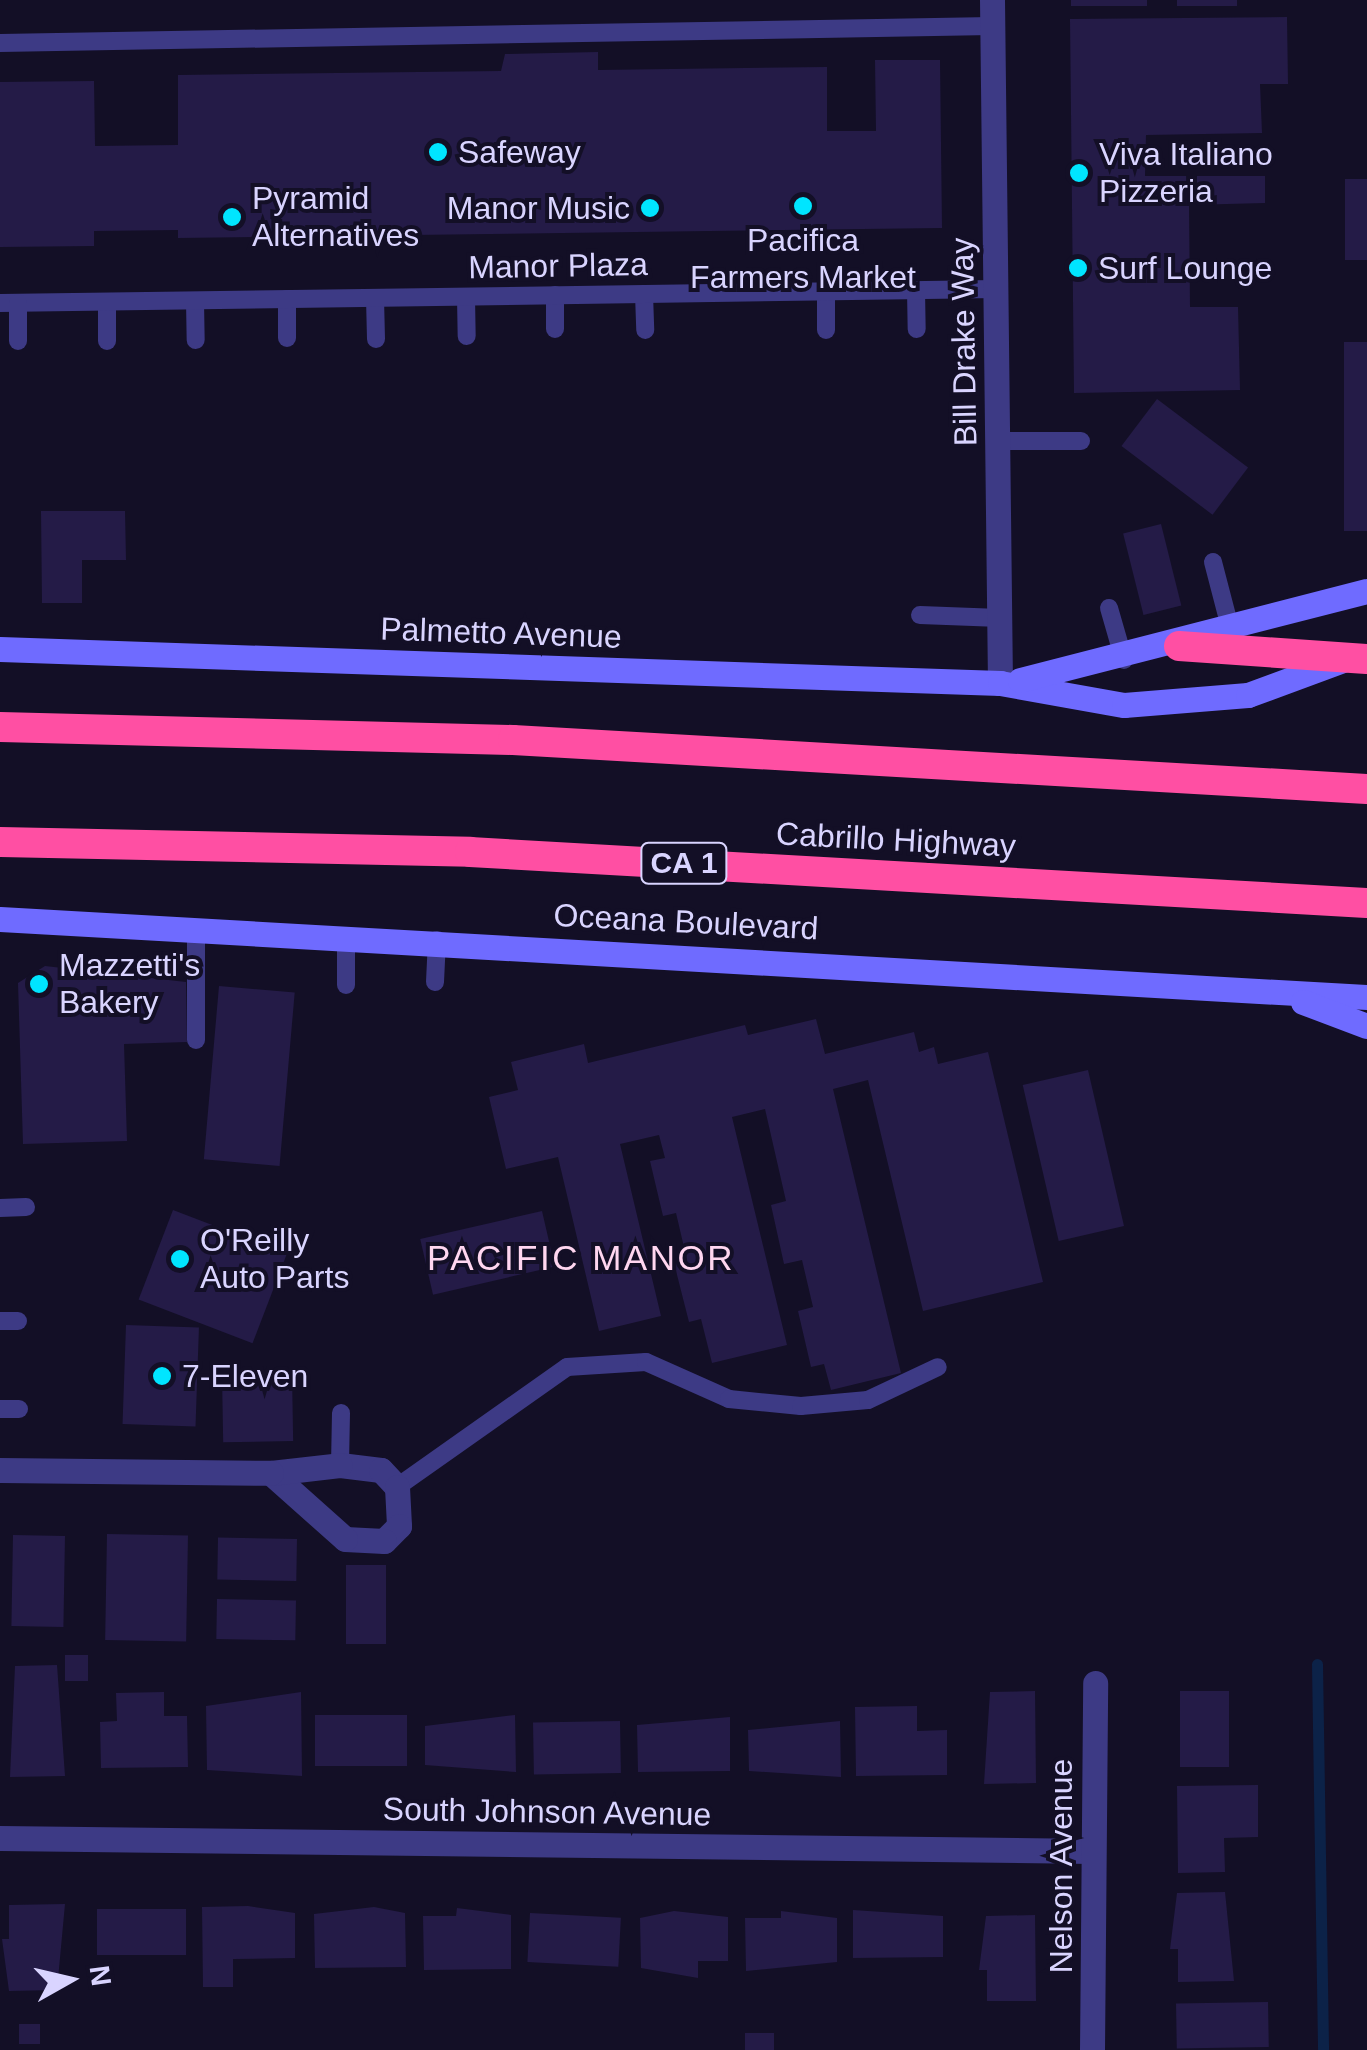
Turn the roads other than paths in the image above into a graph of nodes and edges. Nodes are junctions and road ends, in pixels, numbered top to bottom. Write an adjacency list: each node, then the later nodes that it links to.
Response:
1 (992, 13): 2 (lane); 3 (street, Bill Drake Way)
2 (0, 43)
3 (997, 289): 4 (lane, Manor Plaza); 24 (street, Bill Drake Way)
4 (916, 290): 5 (lane, Manor Plaza); 15 (lane)
5 (826, 292): 6 (lane, Manor Plaza); 17 (lane)
6 (644, 294): 7 (lane, Manor Plaza); 16 (lane)
7 (555, 295): 8 (lane, Manor Plaza); 14 (lane)
8 (466, 297): 9 (lane, Manor Plaza); 18 (lane)
9 (375, 298): 10 (lane, Manor Plaza); 20 (lane)
10 (287, 299): 11 (lane, Manor Plaza); 19 (lane)
11 (195, 300): 12 (lane, Manor Plaza); 21 (lane)
12 (107, 302): 13 (lane, Manor Plaza); 23 (lane)
13 (9, 303): 22 (lane)
14 (555, 329)
15 (917, 329)
16 (645, 330)
17 (826, 330)
18 (467, 336)
19 (287, 338)
20 (376, 339)
21 (196, 340)
22 (18, 341)
23 (107, 341)
24 (998, 441): 25 (lane); 30 (street, Bill Drake Way)
25 (1080, 441)
26 (1213, 562): 31 (lane)
27 (1367, 591): 31 (street, Palmetto Avenue)
28 (1109, 608): 35 (lane)
29 (920, 614): 30 (lane)
30 (1000, 618): 36 (street, Bill Drake Way)
31 (1232, 631): 32 (street, Palmetto Avenue)
32 (1178, 646): 34 (highway); 35 (street, Palmetto Avenue)
33 (0, 650): 36 (street, Palmetto Avenue)
34 (1363, 654): 36 (street, Palmetto Avenue)
35 (1124, 660): 36 (street, Palmetto Avenue)
36 (1000, 683)
37 (0, 727): 38 (highway)
38 (1367, 788)
39 (0, 842): 40 (highway, Cabrillo Highway / CA 1)
40 (1367, 903)
41 (0, 919): 42 (street, Oceana Boulevard)
42 (196, 930): 43 (street, Oceana Boulevard); 50 (lane)
43 (346, 937): 44 (street, Oceana Boulevard); 46 (lane)
44 (437, 940): 45 (lane); 47 (street, Oceana Boulevard)
45 (436, 982)
46 (346, 985)
47 (1280, 992): 48 (street, Oceana Boulevard); 49 (street)
48 (1367, 998)
49 (1367, 1026)
50 (196, 1040)
51 (26, 1207): 52 (lane)
52 (0, 1208)
53 (938, 1367): 60 (lane)
54 (0, 1409): 55 (lane)
55 (20, 1409)
56 (340, 1413): 57 (lane)
57 (340, 1465): 59 (street); 60 (street)
58 (0, 1470): 59 (street)
59 (271, 1473): 60 (street)
60 (398, 1487)
61 (1095, 1684): 63 (street, Nelson Avenue)
62 (0, 1838): 63 (street, South Johnson Avenue)
63 (1094, 1852): 64 (street, Nelson Avenue)
64 (1092, 2050)

